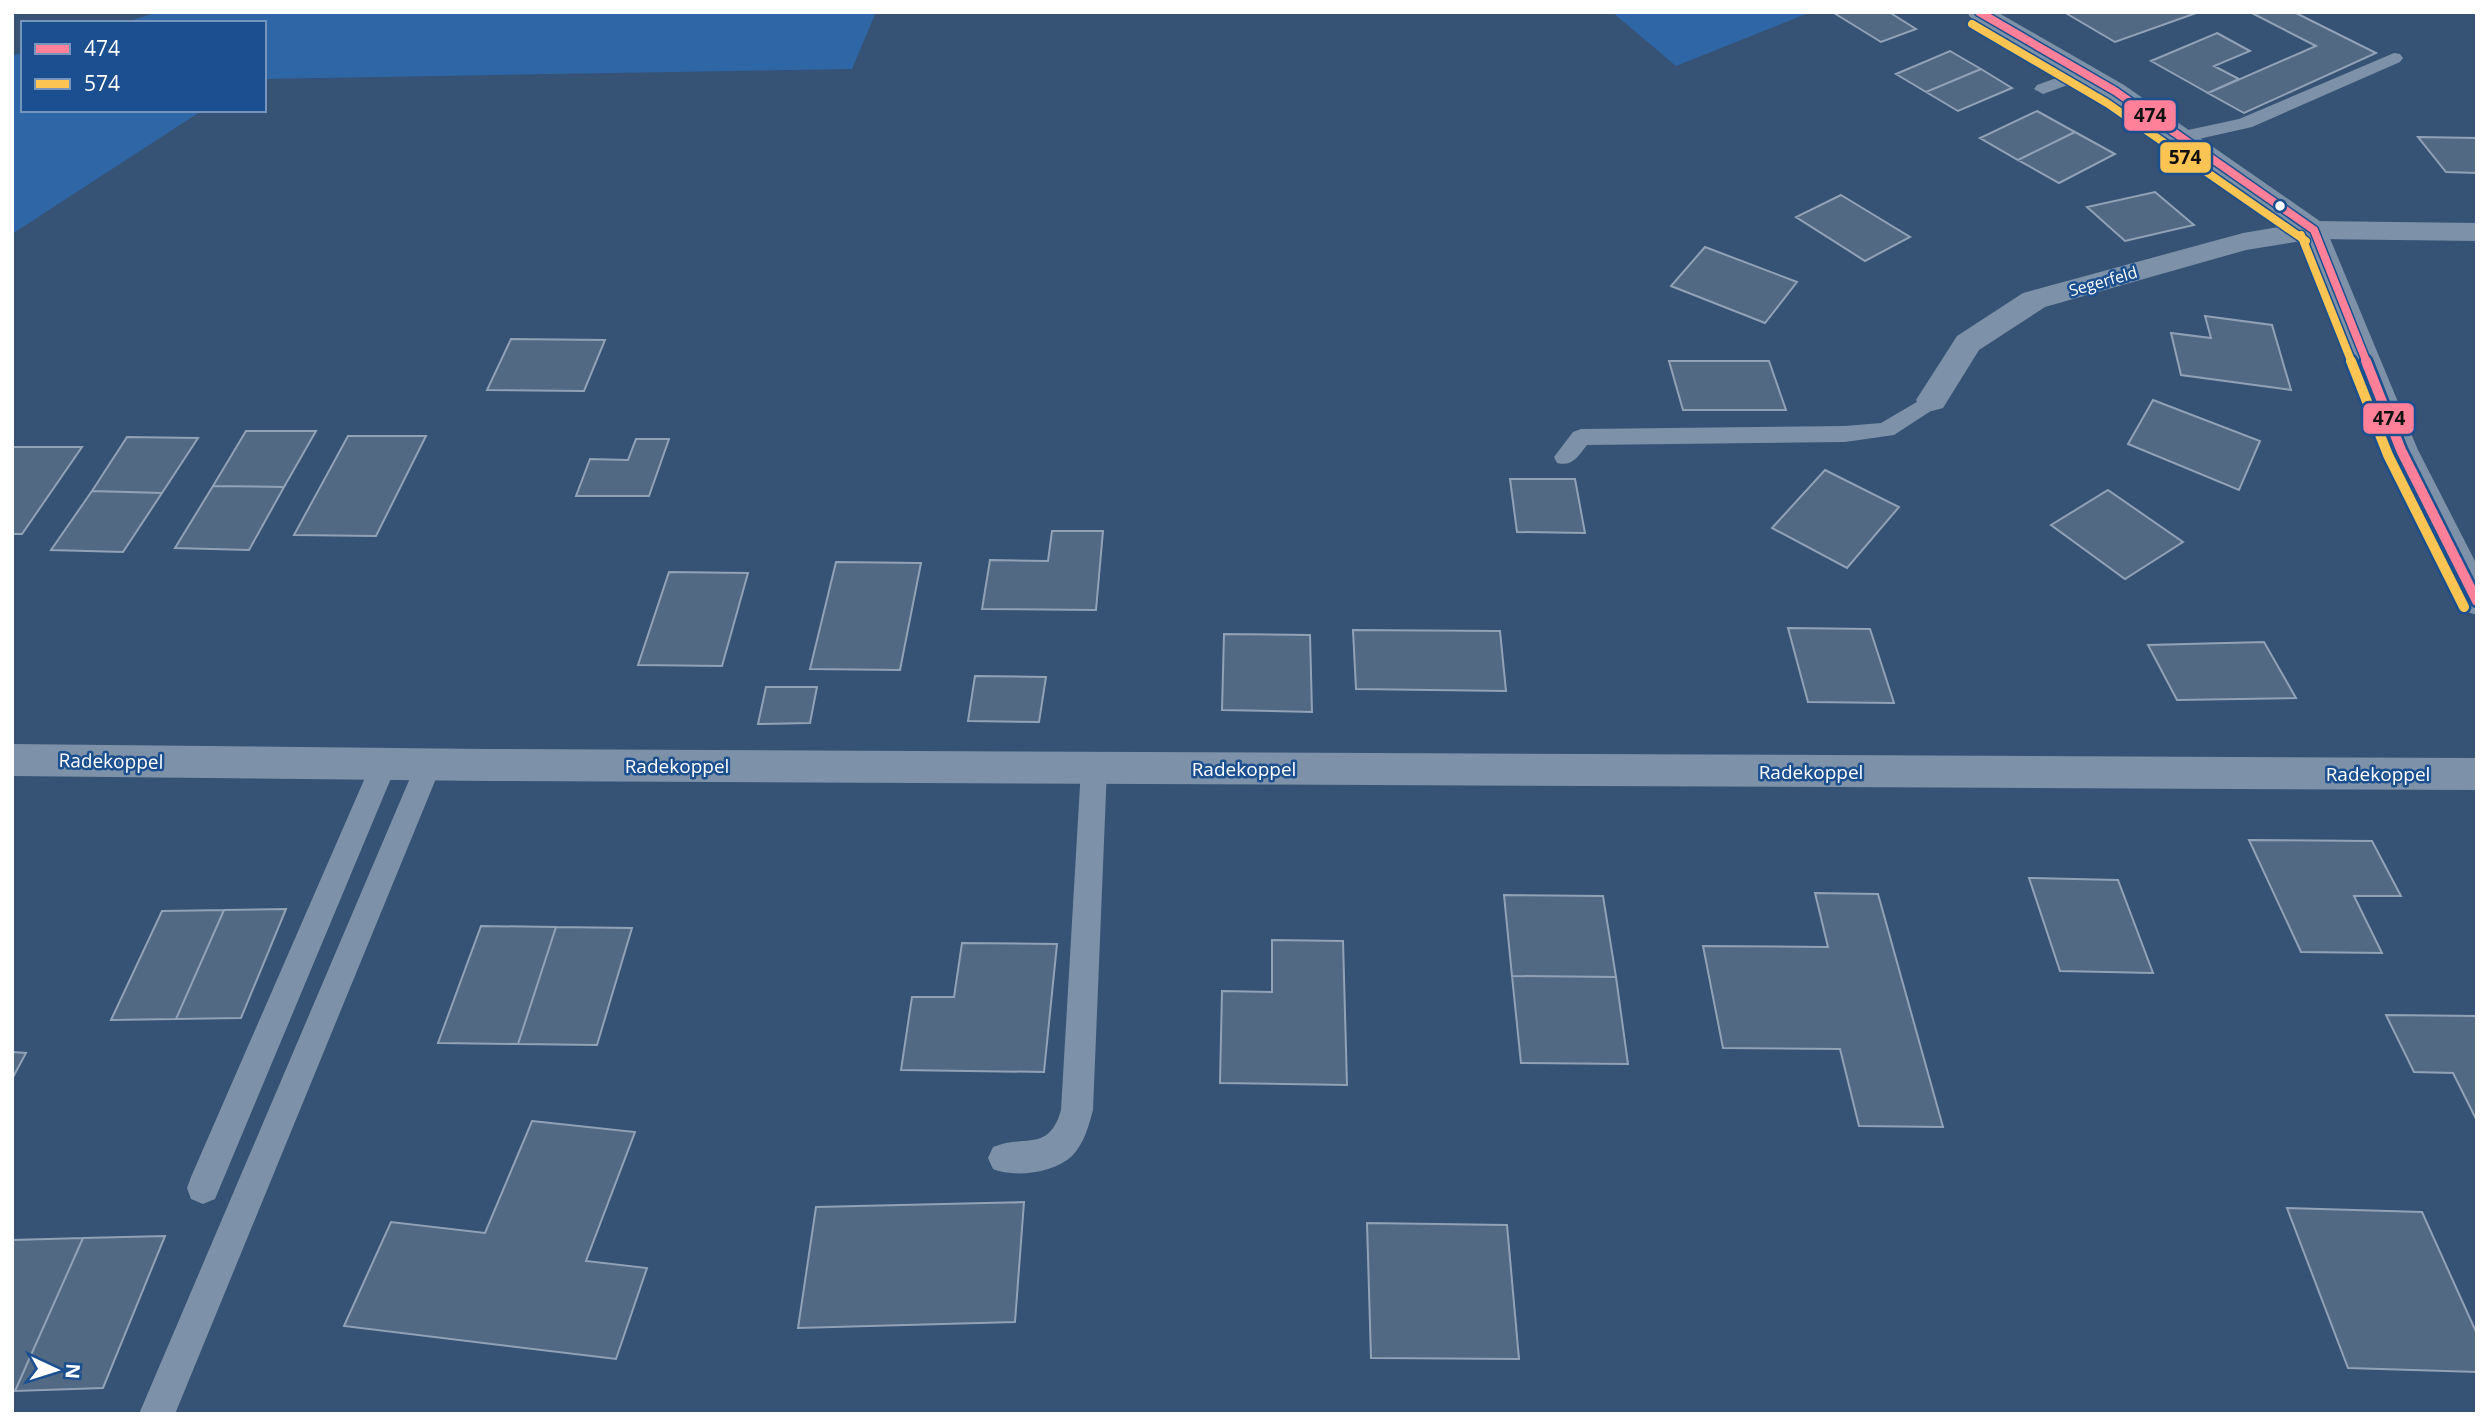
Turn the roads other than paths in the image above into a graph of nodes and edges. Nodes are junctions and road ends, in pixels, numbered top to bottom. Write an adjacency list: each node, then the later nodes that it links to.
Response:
1 (1979, 12): 3 (street)
2 (2394, 58): 5 (lane)
3 (2084, 73): 4 (lane); 5 (street)
4 (2043, 89)
5 (2181, 137): 6 (street)
6 (2314, 230): 7 (street, Segerfeld); 8 (street, Segerfeld); 10 (street)
7 (2477, 232)
8 (1932, 400): 9 (lane)
9 (1565, 457)
10 (2477, 601)
11 (12, 760): 12 (street, Radekoppel)
12 (384, 764): 13 (street, Radekoppel); 17 (lane)
13 (429, 764): 14 (street, Radekoppel); 18 (lane)
14 (1094, 768): 15 (street, Radekoppel); 16 (lane)
15 (2477, 774)
16 (1004, 1158)
17 (203, 1188)
18 (157, 1414)

